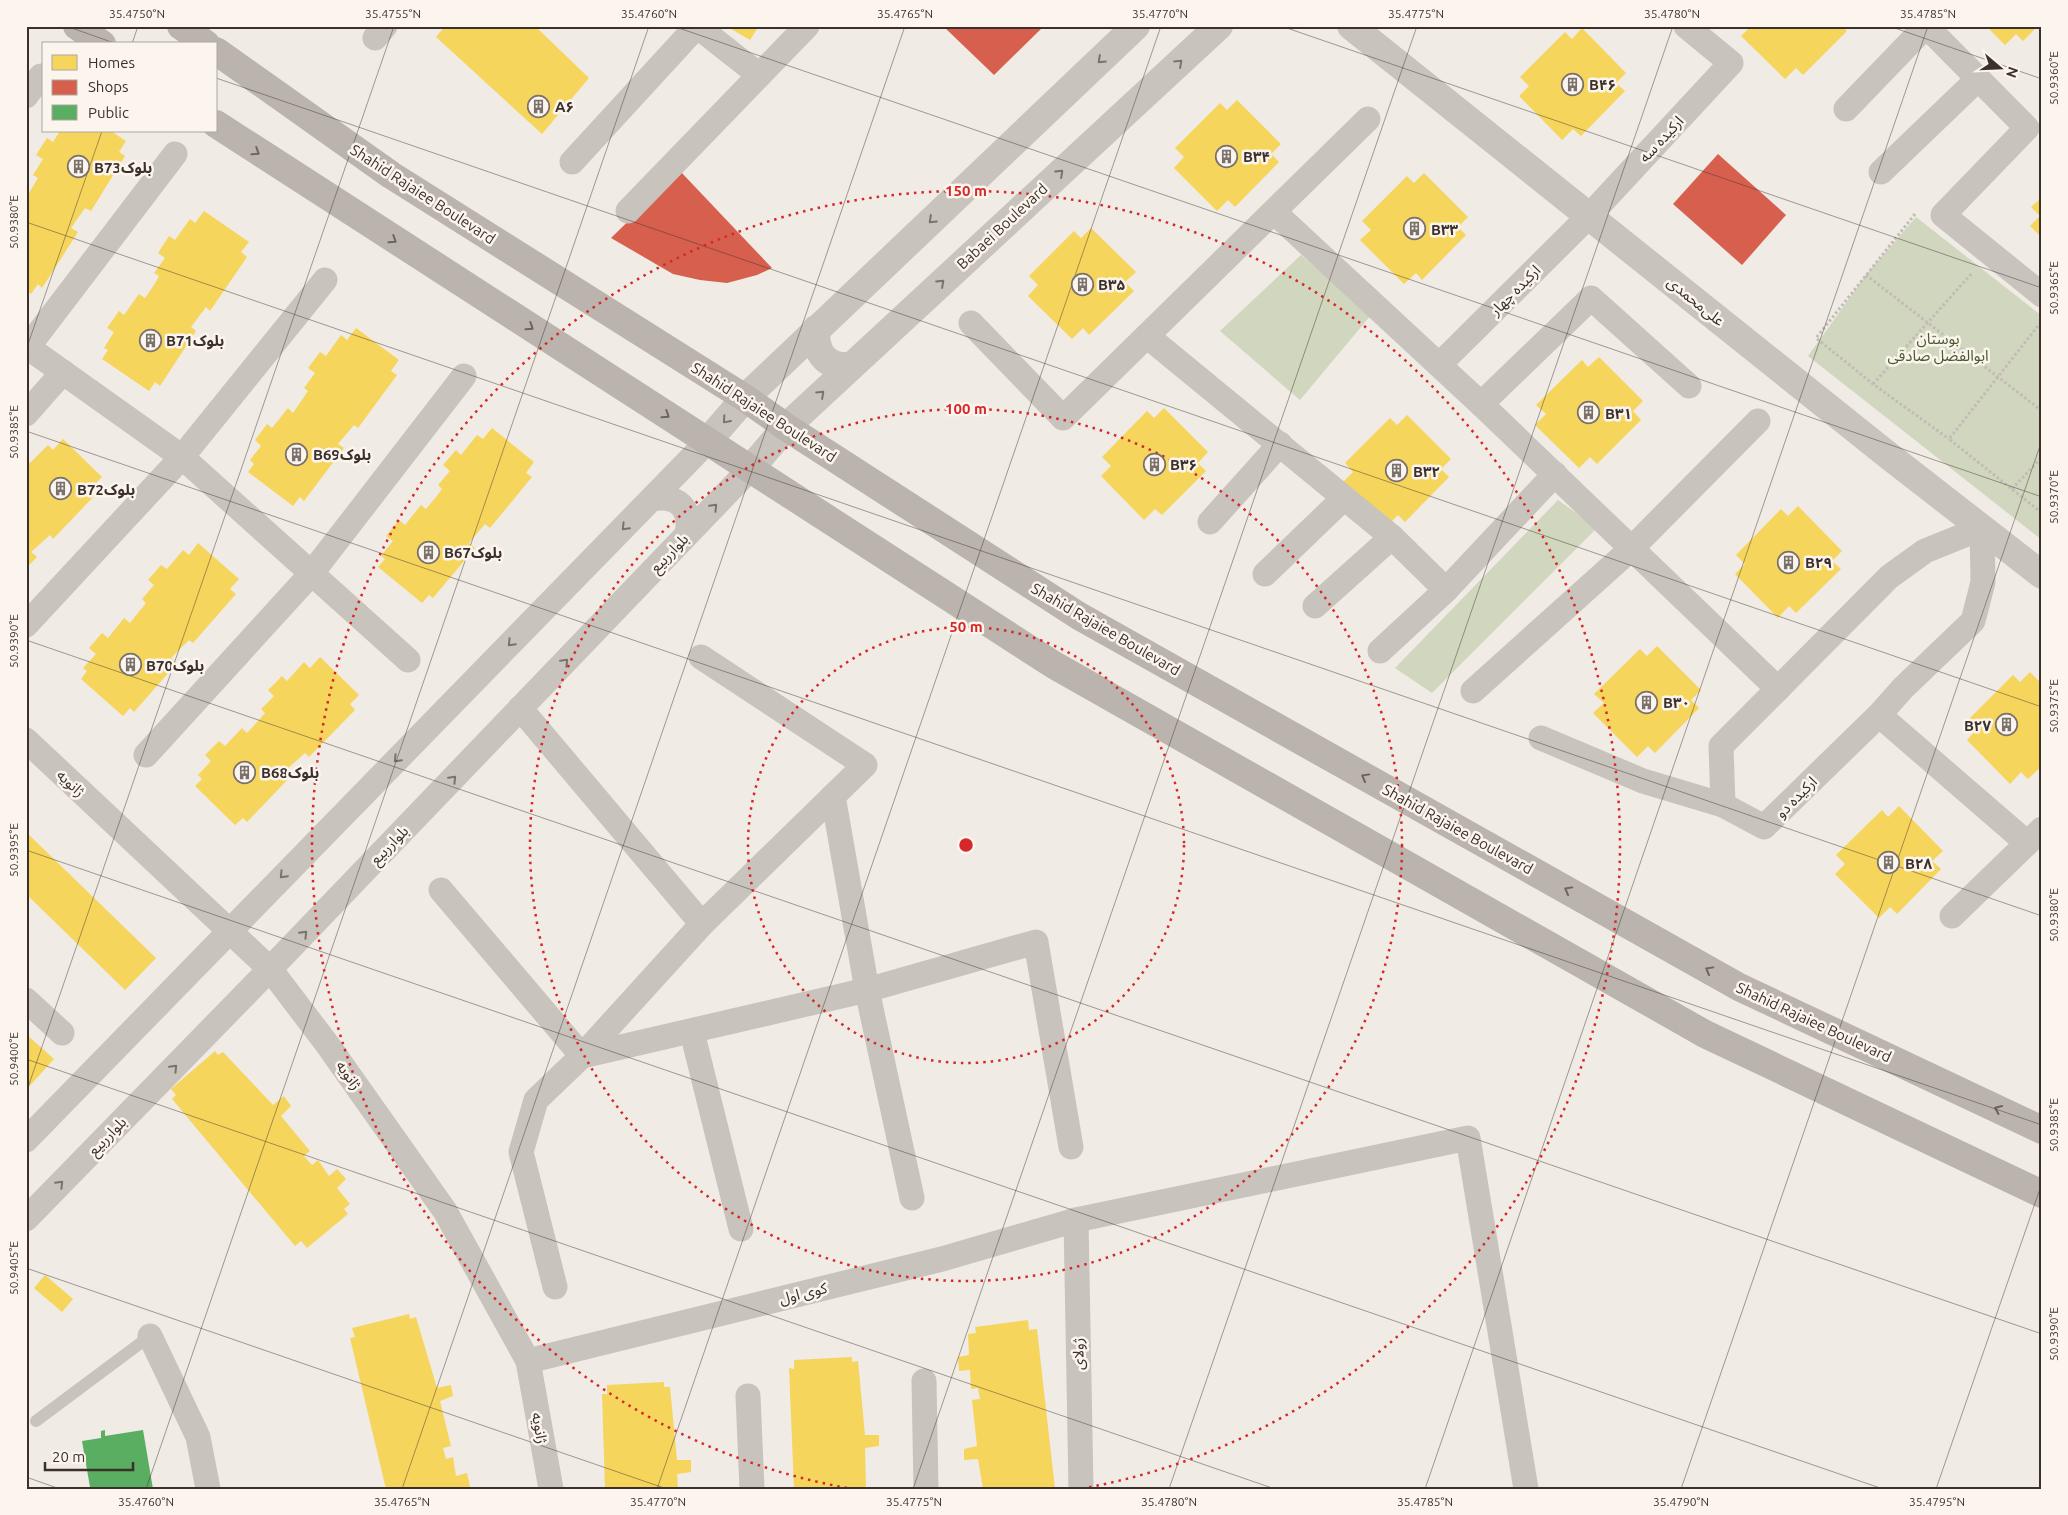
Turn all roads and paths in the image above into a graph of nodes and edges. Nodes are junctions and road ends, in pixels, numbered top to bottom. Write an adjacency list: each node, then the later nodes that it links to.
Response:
1 (77, 26): 9 (main road)
2 (181, 26): 10 (main road)
3 (697, 26): 13 (street); 21 (street)
4 (807, 26): 13 (street)
5 (1136, 26): 34 (street, one-way to 34)
6 (1219, 26): 38 (street, Babaei Boulevard, one-way to 6)
7 (1351, 26): 25 (street, علی‌محمدی)
8 (1686, 26): 25 (street, ارکیده سه)
9 (99, 42)
10 (203, 42)
11 (218, 52): 44 (main road, Shahid Rajaiee Boulevard)
12 (42, 76): 15 (street)
13 (759, 76): 23 (street)
14 (1978, 79): 16 (street); 18 (street); 22 (street)
15 (26, 96)
16 (1846, 108)
17 (1368, 119): 24 (street)
18 (2035, 120): 30 (street)
19 (218, 125): 51 (main road, one-way to 51)
20 (176, 154): 36 (street)
21 (572, 162)
22 (1881, 172)
23 (628, 211)
24 (1274, 212): 35 (street); 37 (street)
25 (1590, 216): 37 (street, ارکیده چهار); 62 (street, علی‌محمدی)
26 (1922, 219): 28 (path)
27 (1973, 272): 32 (path)
28 (1866, 275): 32 (path); 42 (path)
29 (325, 280): 54 (street)
30 (2042, 295)
31 (2042, 321): 41 (path)
32 (1928, 322): 41 (path); 42 (path)
33 (971, 323): 35 (street)
34 (816, 329): 38 (street); 44 (street)
35 (1147, 336): 52 (street)
36 (27, 347): 39 (street)
37 (1439, 365): 45 (street)
38 (851, 366): 49 (street, Babaei Boulevard, one-way to 38)
39 (63, 372): 47 (street); 54 (street)
40 (464, 376): 66 (street)
41 (1998, 377): 46 (path); 50 (path)
42 (1873, 384): 50 (path)
43 (1689, 386): 45 (street)
44 (744, 398): 49 (main road, Shahid Rajaiee Boulevard); 51 (street, one-way to 51)
45 (1481, 404): 56 (street)
46 (2042, 411)
47 (26, 414)
48 (1758, 421): 65 (street)
49 (786, 427): 55 (street, Babaei Boulevard); 95 (main road, Shahid Rajaiee Boulevard, one-way to 49)
50 (1949, 439): 57 (path)
51 (707, 442): 55 (main road); 59 (street)
52 (1280, 444): 58 (street); 61 (street)
53 (2042, 456): 57 (path)
54 (182, 457): 66 (street); 71 (street)
55 (750, 469): 63 (street, بلوارربیع, one-way to 55); 98 (main road)
56 (1554, 474): 65 (street); 69 (street)
57 (2012, 490): 60 (path)
58 (1344, 498): 64 (street); 67 (street)
59 (652, 499): 63 (street); 88 (street, one-way to 88)
60 (2042, 513)
61 (1210, 522)
62 (1982, 528): 68 (street, علی‌محمدی); 75 (street); 78 (street, ارکیده دو)
63 (687, 534): 77 (street, بلوارربیع, one-way to 63)
64 (1392, 537): 69 (street); 70 (street)
65 (1631, 549): 75 (street); 76 (street)
66 (311, 574): 74 (street); 81 (street)
67 (1265, 574)
68 (2042, 575)
69 (1446, 590): 72 (street)
70 (1315, 606)
71 (26, 625)
72 (1380, 651)
73 (701, 658): 82 (street)
74 (408, 660)
75 (1778, 689): 83 (street)
76 (1473, 691)
77 (520, 708): 87 (street); 89 (street, بلوارربیع, one-way to 77)
78 (1879, 715): 83 (street, ارکیده دو); 84 (street)
79 (1541, 738): 83 (street)
80 (26, 740): 88 (street, ژانویه)
81 (146, 755)
82 (833, 796): 87 (street); 90 (street)
83 (1722, 805)
84 (2034, 836): 86 (street)
85 (441, 890): 94 (street)
86 (1952, 916)
87 (702, 924): 94 (street)
88 (230, 930): 89 (street, ژانویه); 96 (street)
89 (270, 969): 100 (street, بلوارربیع, one-way to 89); 105 (street, ژانویه)
90 (867, 990): 92 (street); 97 (street); 99 (street)
91 (26, 1000): 93 (street)
92 (692, 1032): 94 (street); 102 (street)
93 (62, 1033)
94 (582, 1056): 103 (street)
95 (2042, 1130)
96 (26, 1140)
97 (1071, 1146)
98 (2042, 1194)
99 (912, 1198)
100 (26, 1219)
101 (1076, 1220): 105 (street, کوی اول); 113 (street, ژولای); 114 (street, کوی اول)
102 (741, 1229)
103 (555, 1287)
104 (150, 1336): 108 (lane); 109 (street)
105 (528, 1361): 110 (street, ژانویه)
106 (924, 1381): 112 (street)
107 (748, 1396): 111 (street)
108 (36, 1421)
109 (208, 1489)
110 (551, 1489)
111 (752, 1489)
112 (926, 1489)
113 (1082, 1489)
114 (1526, 1489)

